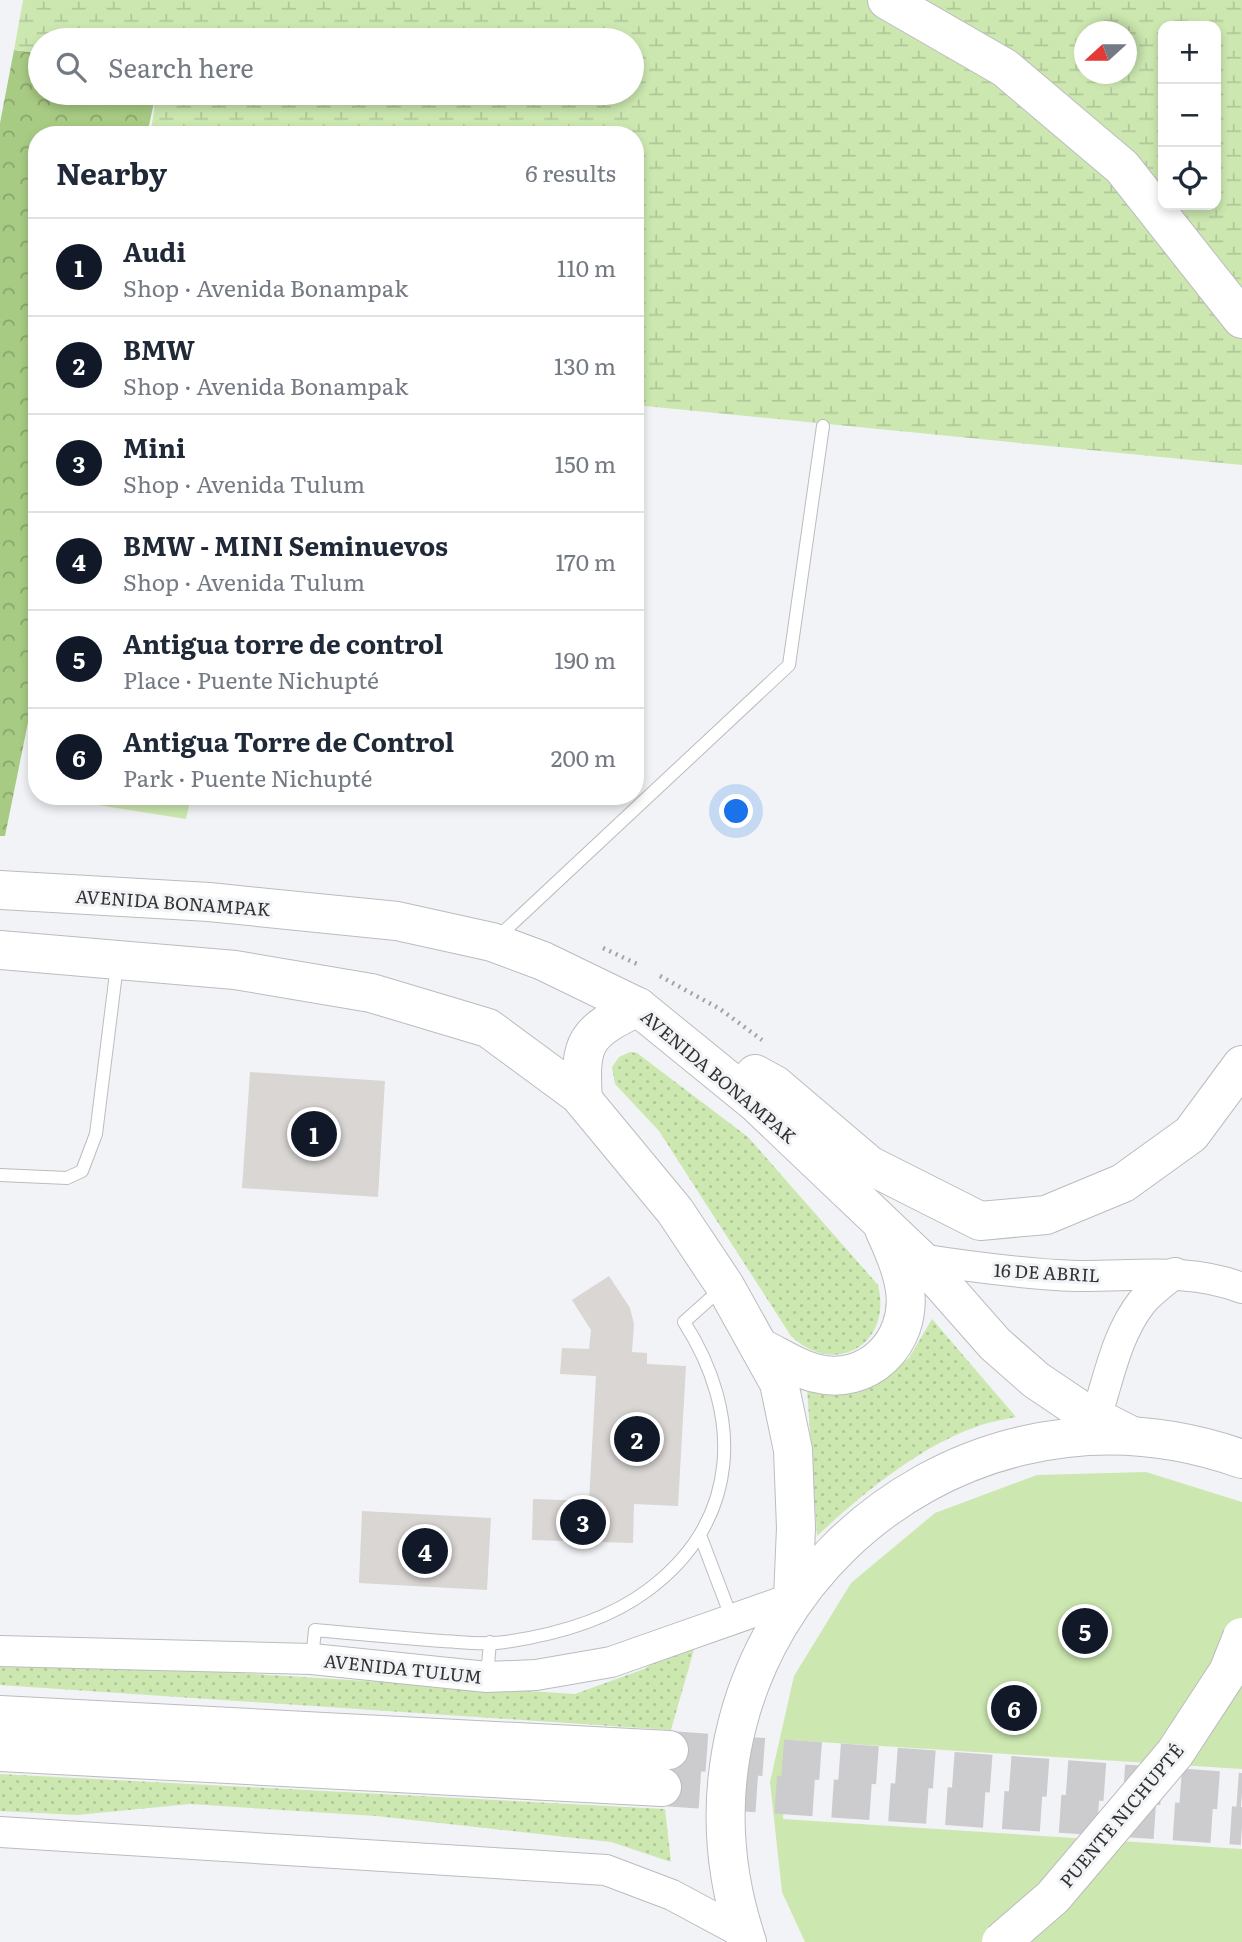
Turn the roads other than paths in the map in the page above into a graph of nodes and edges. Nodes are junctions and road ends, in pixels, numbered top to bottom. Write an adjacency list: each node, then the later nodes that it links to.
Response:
1 (887, 0): 2 (main road)
2 (1242, 319)
3 (823, 426): 4 (lane)
4 (644, 800)
5 (639, 805): 7 (lane)
6 (0, 890): 7 (main road, AVENIDA BONAMPAK)
7 (492, 942): 10 (main road, AVENIDA BONAMPAK)
8 (7, 954): 9 (main road)
9 (118, 960): 12 (main road); 13 (lane)
10 (638, 1007): 11 (main road); 12 (main road); 14 (main road, AVENIDA BONAMPAK)
11 (1242, 1065)
12 (583, 1099): 17 (main road)
13 (0, 1175)
14 (879, 1220): 15 (main road, AVENIDA BONAMPAK); 19 (main road)
15 (920, 1259): 16 (street, 16 DE ABRIL); 20 (main road, AVENIDA BONAMPAK)
16 (1175, 1273): 18 (street, 16 DE ABRIL); 20 (street)
17 (725, 1286): 19 (main road); 23 (lane)
18 (1242, 1288)
19 (761, 1348): 24 (main road)
20 (1096, 1418): 21 (main road, AVENIDA BONAMPAK)
21 (1132, 1436): 22 (main road); 24 (main road)
22 (1242, 1459)
23 (700, 1535): 25 (lane); 27 (lane)
24 (793, 1598): 25 (street, AVENIDA TULUM); 36 (main road)
25 (733, 1619): 30 (street, AVENIDA TULUM)
26 (1242, 1637): 37 (main road, PUENTE NICHUPTÉ, bridge)
27 (490, 1642): 29 (lane); 30 (lane)
28 (0, 1651): 29 (street, AVENIDA TULUM)
29 (312, 1660): 30 (street, AVENIDA TULUM)
30 (487, 1678)
31 (0, 1715): 32 (main road)
32 (669, 1750)
33 (0, 1752): 34 (main road)
34 (662, 1787)
35 (0, 1832): 36 (street)
36 (745, 1937)
37 (1001, 1942)

